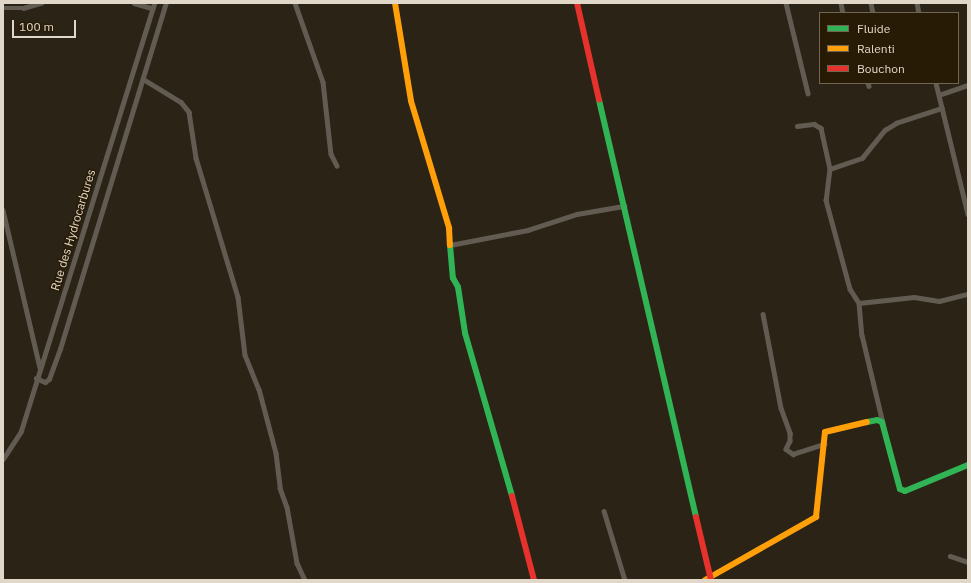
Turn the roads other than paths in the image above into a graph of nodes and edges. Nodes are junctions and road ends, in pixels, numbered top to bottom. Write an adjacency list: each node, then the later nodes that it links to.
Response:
1 (41, 3): 9 (street)
2 (134, 3): 8 (street)
3 (166, 3): 10 (street)
4 (295, 3): 17 (street)
5 (395, 3): 22 (street)
6 (577, 3): 19 (street)
7 (786, 3): 13 (street)
8 (153, 6): 26 (street, Rue des Hydrocarbures)
9 (3, 8)
10 (143, 78): 27 (street); 36 (street)
11 (936, 84): 14 (street)
12 (968, 85): 14 (street)
13 (808, 93)
14 (939, 96): 15 (street)
15 (942, 108): 18 (street); 21 (street)
16 (797, 126): 18 (street)
17 (337, 166)
18 (830, 169): 24 (street)
19 (624, 206): 22 (street); 35 (street)
20 (3, 210): 26 (street)
21 (968, 214)
22 (450, 245): 37 (street)
23 (968, 294): 24 (street)
24 (859, 303): 28 (street)
25 (763, 314): 29 (street)
26 (40, 368): 27 (street, Rue des Hydrocarbures)
27 (36, 378): 30 (street, Rue des Hydrocarbures)
28 (883, 424): 29 (street); 31 (street)
29 (824, 444): 35 (street)
30 (3, 459)
31 (968, 465)
32 (604, 511): 38 (street)
33 (950, 556): 34 (street)
34 (968, 562)
35 (711, 578): 39 (street)
36 (305, 580)
37 (534, 580)
38 (625, 580)
39 (705, 580)

